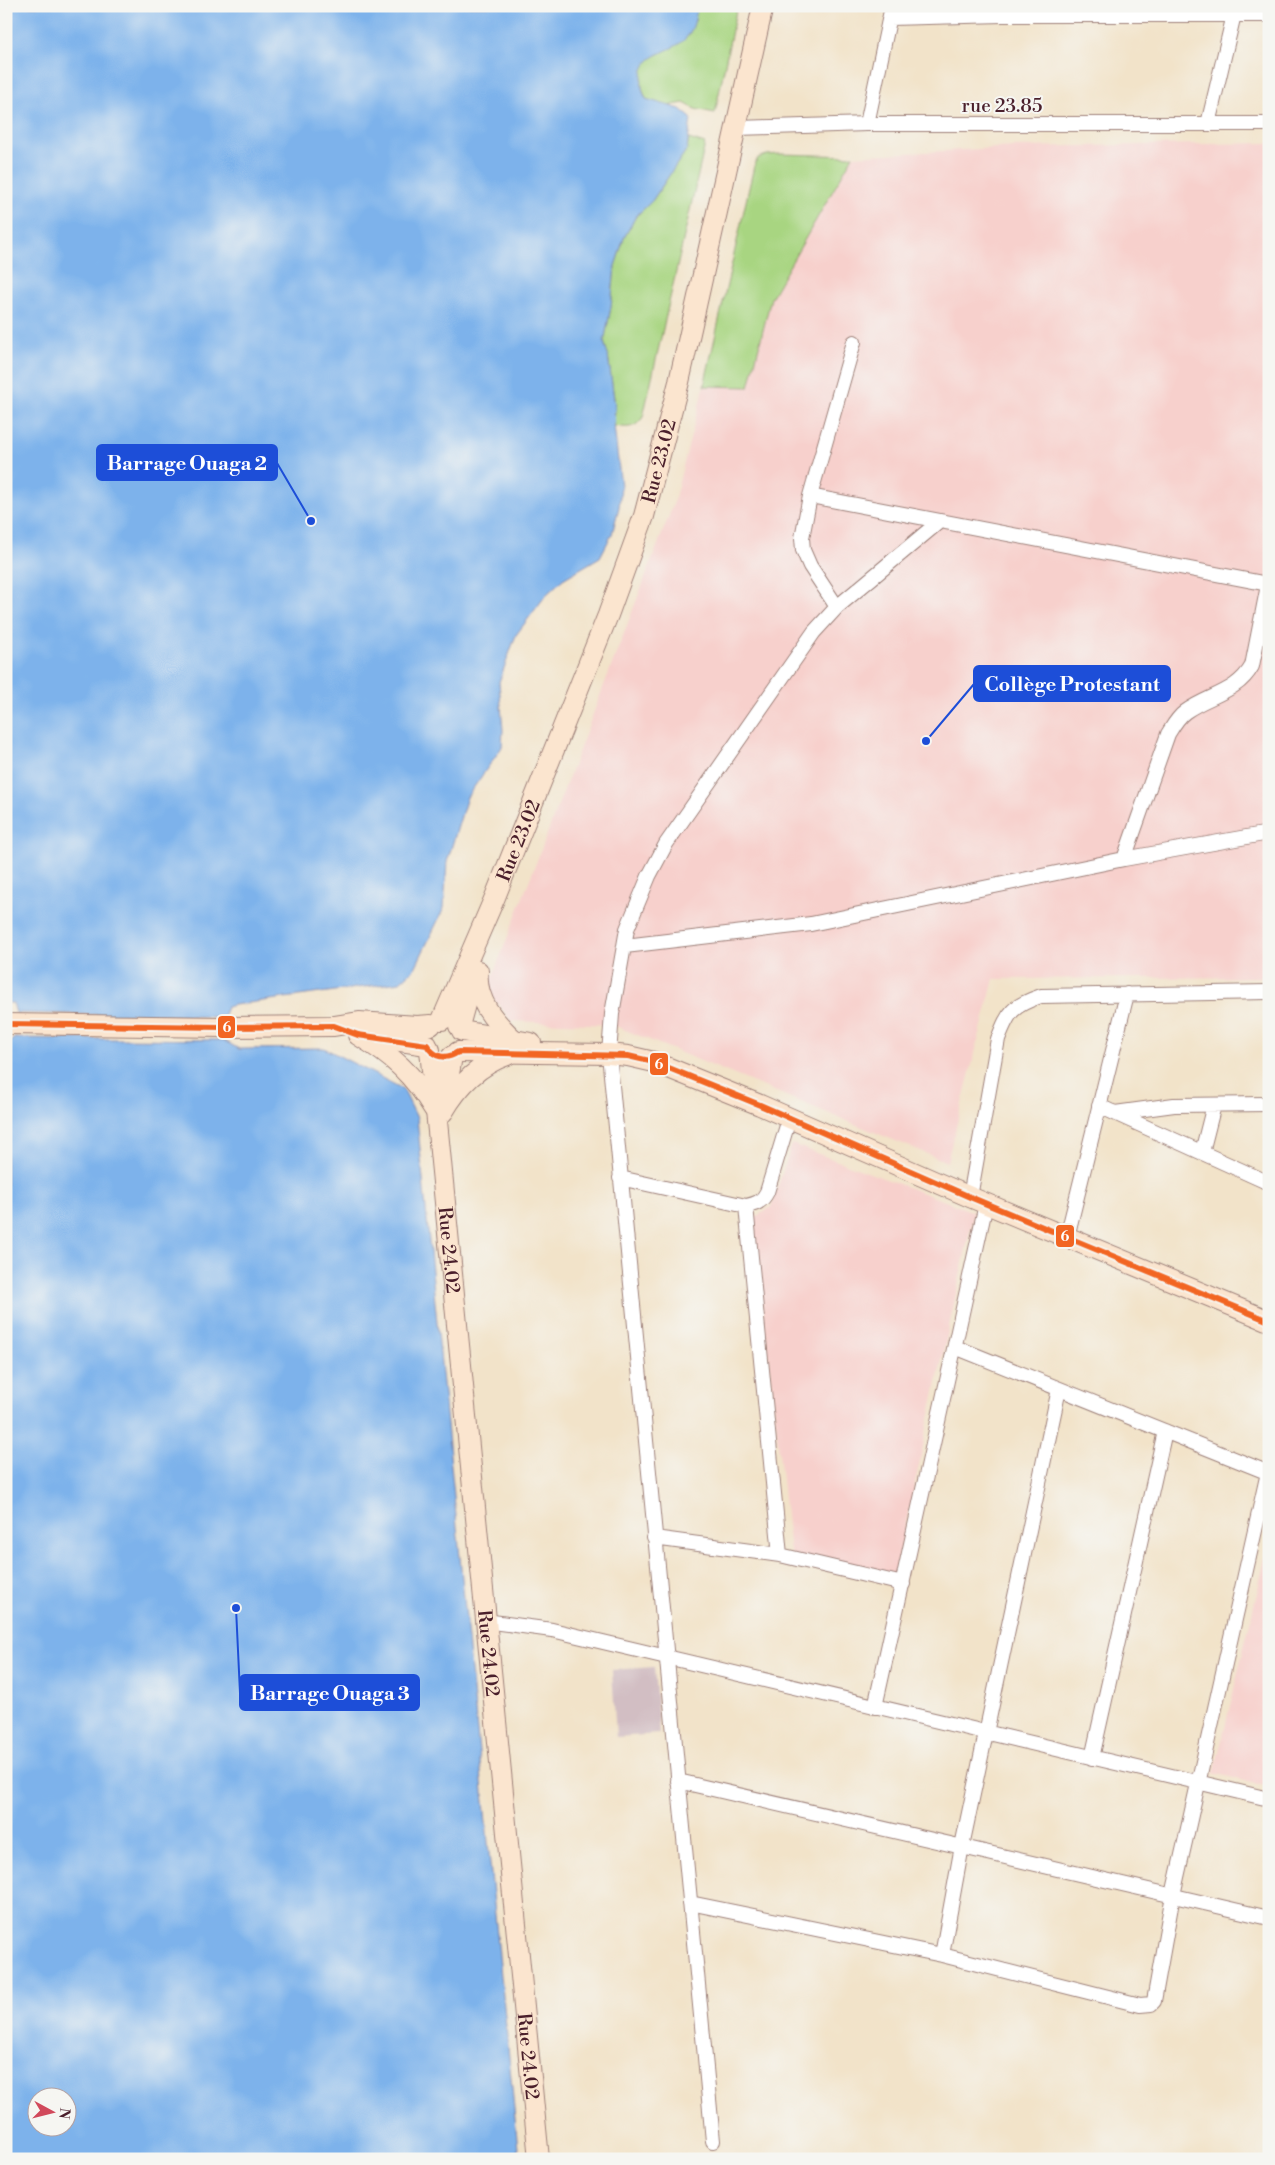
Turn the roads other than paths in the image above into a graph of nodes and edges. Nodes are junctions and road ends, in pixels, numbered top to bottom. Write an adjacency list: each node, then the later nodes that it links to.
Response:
1 (762, 6): 10 (street, Rue 23.02)
2 (1004, 11): 3 (street); 5 (street)
3 (1122, 11): 4 (street)
4 (1235, 11): 6 (street); 8 (street)
5 (891, 12): 7 (street)
6 (1269, 15)
7 (867, 124): 8 (street, rue 23.85); 10 (street, rue 23.85)
8 (1208, 124): 9 (street, rue 23.85)
9 (1269, 124)
10 (736, 128): 18 (street, Rue 23.02)
11 (854, 342): 12 (street)
12 (810, 496): 13 (street); 15 (street)
13 (940, 521): 14 (street); 15 (street)
14 (1268, 582): 17 (street)
15 (837, 607): 19 (street)
16 (1269, 833): 17 (street)
17 (1124, 859): 19 (street)
18 (495, 897): 20 (street, Rue 23.02); 24 (street, Rue 23.02)
19 (625, 946): 30 (street)
20 (480, 951): 24 (street, Rue 23.02); 27 (street)
21 (1269, 992): 22 (street)
22 (1127, 994): 33 (street); 40 (street)
23 (6, 1024): 25 (street)
24 (448, 1025): 25 (street); 27 (street); 28 (street); 29 (street)
25 (334, 1026): 26 (street)
26 (358, 1035): 28 (street); 34 (street)
27 (513, 1046): 29 (street); 30 (street); 34 (street)
28 (429, 1048): 29 (street); 34 (street, Rue 24.02)
29 (455, 1054): 34 (street, Rue 24.02)
30 (609, 1054): 36 (street); 38 (street)
31 (1269, 1104): 32 (street)
32 (1214, 1105): 35 (street); 37 (street)
33 (1099, 1106): 35 (street); 42 (street)
34 (439, 1112): 51 (street, Rue 24.02)
35 (1115, 1112): 37 (street)
36 (789, 1119): 40 (street); 41 (street)
37 (1202, 1152): 39 (street)
38 (620, 1178): 41 (street); 48 (street)
39 (1269, 1183)
40 (978, 1200): 42 (street); 44 (street)
41 (746, 1206): 49 (street)
42 (1067, 1237): 43 (street)
43 (1269, 1321)
44 (954, 1347): 45 (street); 50 (street)
45 (1059, 1389): 46 (street); 54 (street)
46 (1165, 1431): 47 (street); 55 (street)
47 (1268, 1471): 57 (street)
48 (654, 1538): 49 (street); 52 (street)
49 (780, 1555): 50 (street)
50 (903, 1584): 53 (street)
51 (485, 1621): 52 (street); 65 (street, Rue 24.02)
52 (666, 1657): 53 (street); 56 (street)
53 (875, 1707): 54 (street)
54 (986, 1733): 55 (street); 59 (street)
55 (1092, 1758): 57 (street)
56 (678, 1781): 59 (street); 61 (street)
57 (1198, 1783): 58 (street); 60 (street)
58 (1269, 1800)
59 (962, 1846): 60 (street); 63 (street)
60 (1173, 1895): 62 (street); 63 (street)
61 (690, 1903): 63 (street); 64 (street)
62 (1269, 1918)
63 (942, 1954)
64 (714, 2141)
65 (539, 2159)

